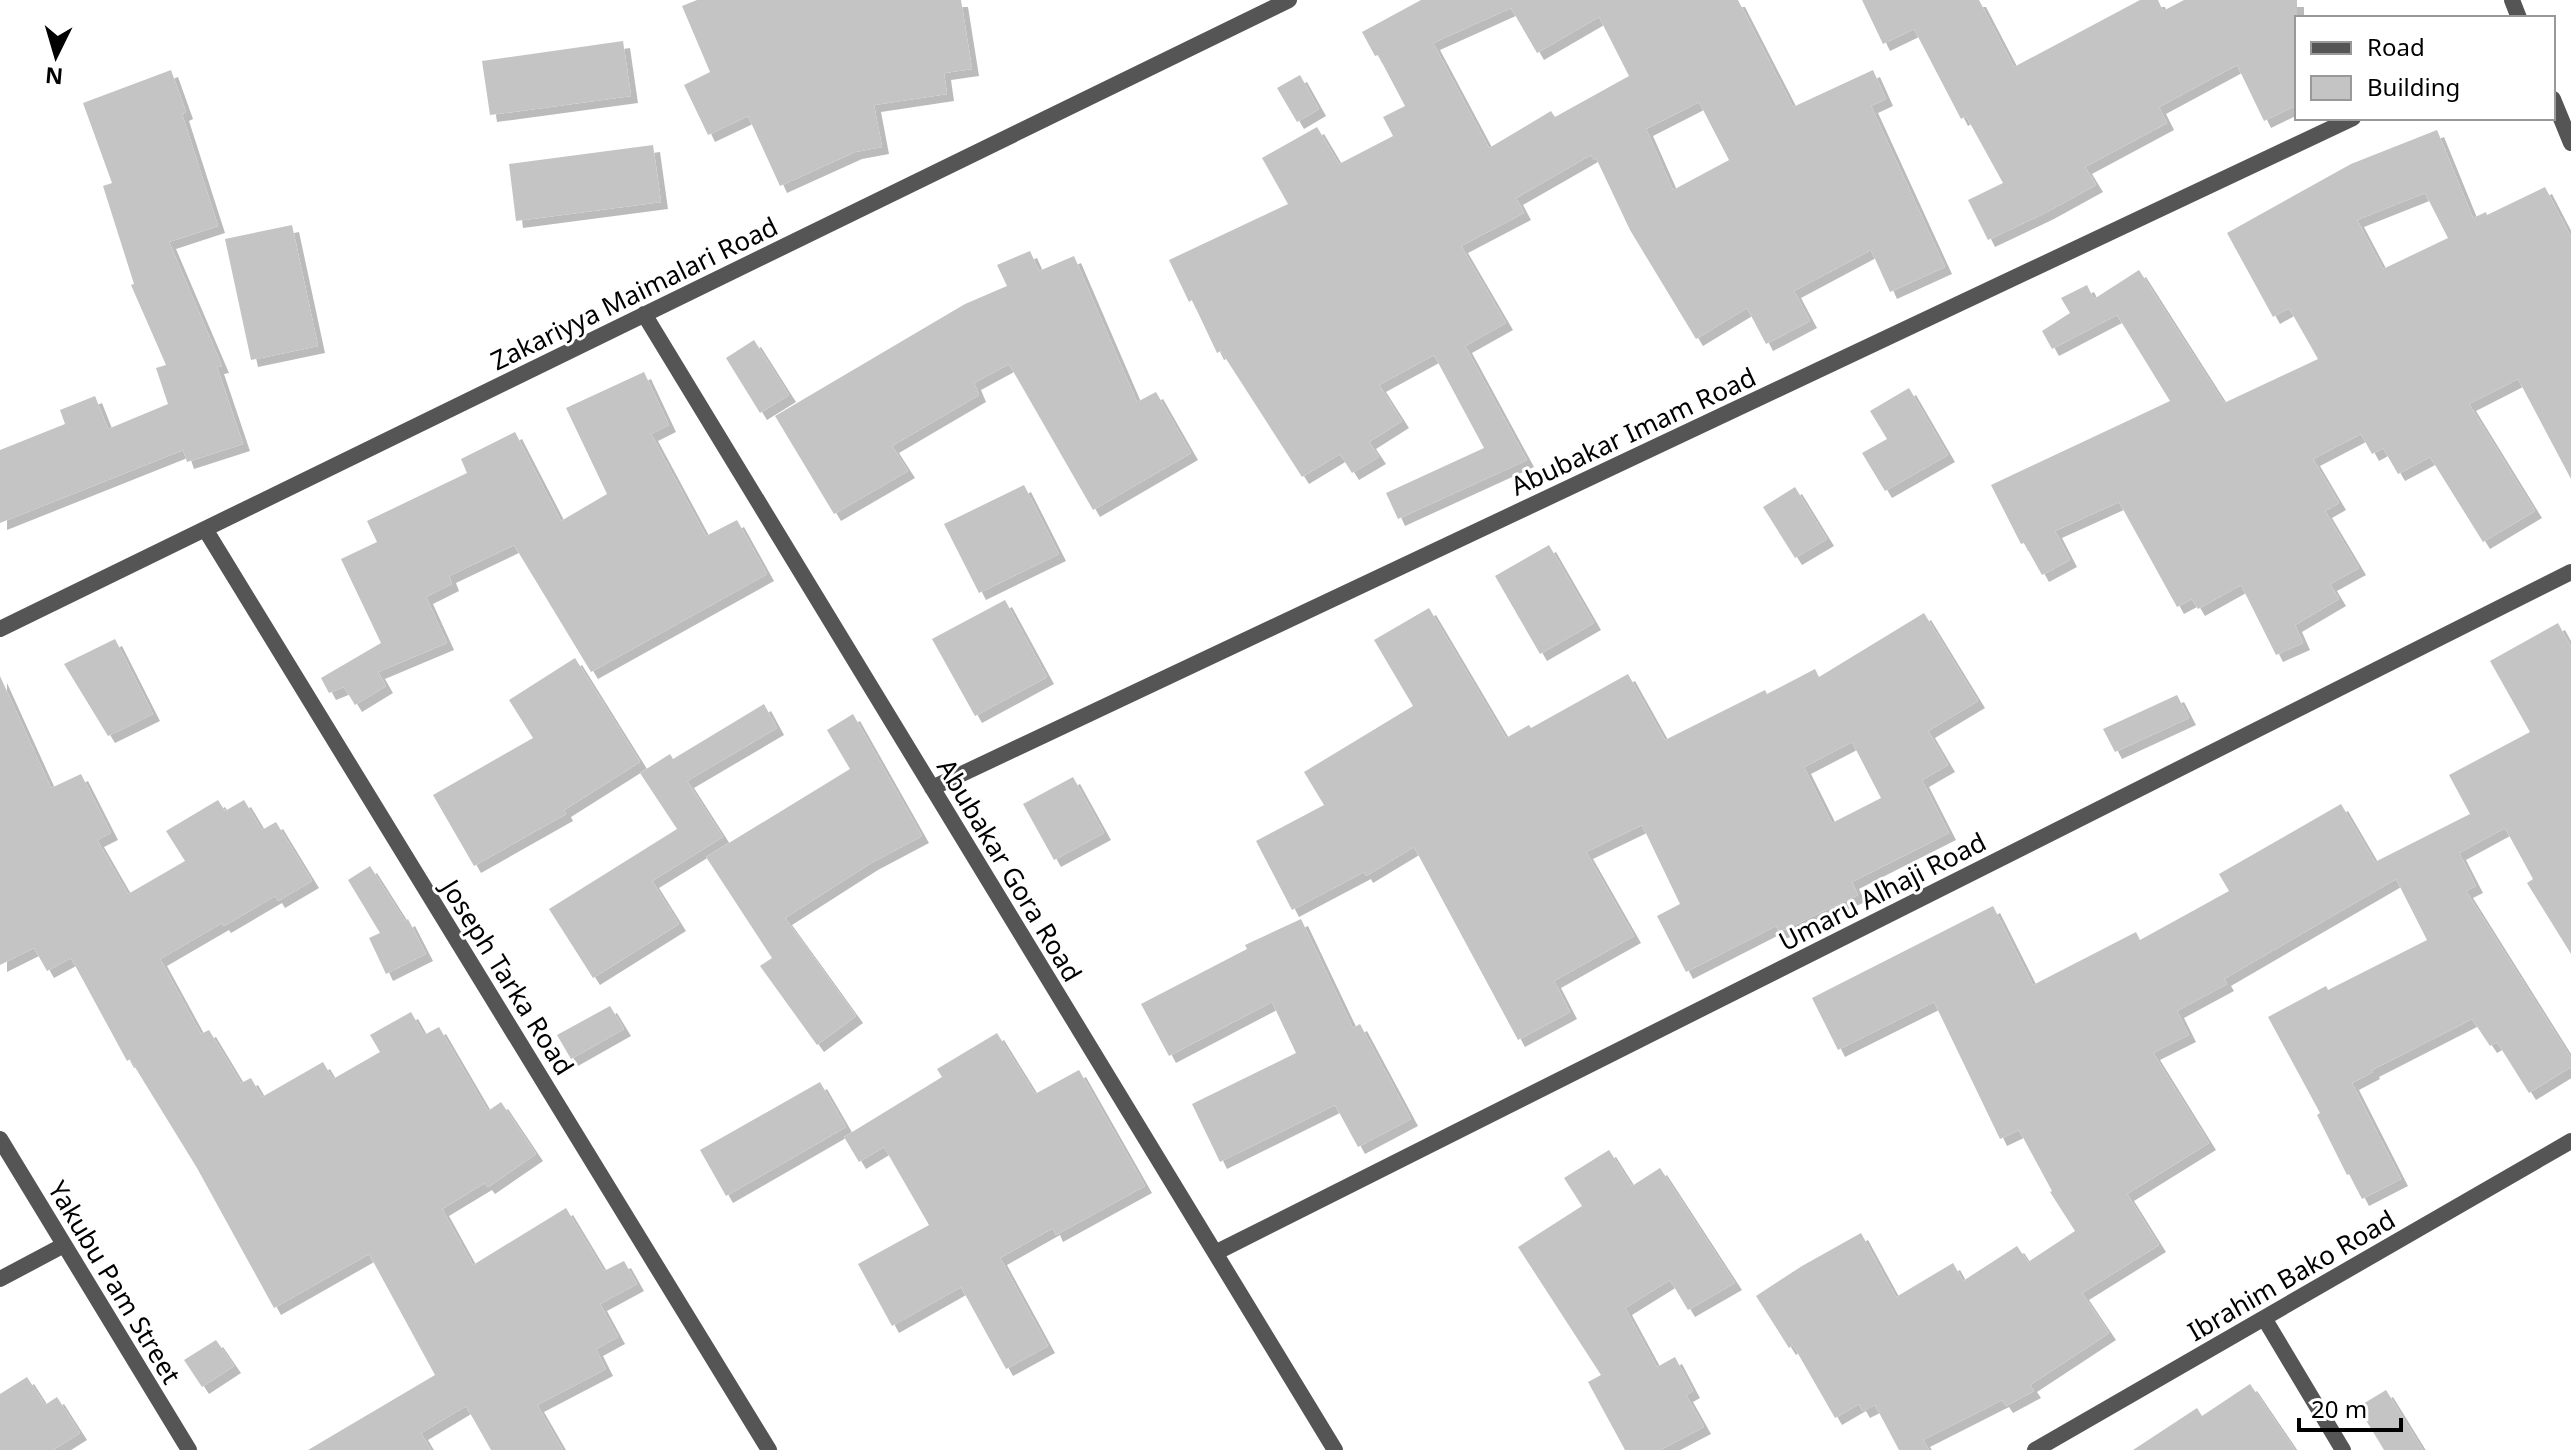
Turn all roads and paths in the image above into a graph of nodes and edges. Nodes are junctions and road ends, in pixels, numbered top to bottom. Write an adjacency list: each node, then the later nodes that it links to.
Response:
1 (1289, 0): 5 (street, Zakariyya Maimalari Road)
2 (2555, 104): 4 (street)
3 (2349, 120): 9 (street, Abubakar Imam Road)
4 (2571, 143)
5 (644, 314): 6 (street, Zakariyya Maimalari Road); 9 (street, Abubakar Gora Road)
6 (205, 529): 8 (street, Zakariyya Maimalari Road); 17 (street, Joseph Tarka Road)
7 (2571, 572): 13 (street, Umaru Alhaji Road)
8 (0, 629)
9 (932, 788): 13 (street, Abubakar Gora Road)
10 (0, 1139): 12 (street, Yakubu Pam Street)
11 (2571, 1141): 15 (street, Ibrahim Bako Road)
12 (64, 1245): 14 (street); 16 (street, Yakubu Pam Street)
13 (1215, 1253): 18 (street, Abubakar Gora Road)
14 (0, 1279)
15 (2264, 1318): 19 (street, Ibrahim Bako Road); 20 (street)
16 (189, 1450)
17 (769, 1450)
18 (1335, 1450)
19 (2035, 1450)
20 (2343, 1450)

